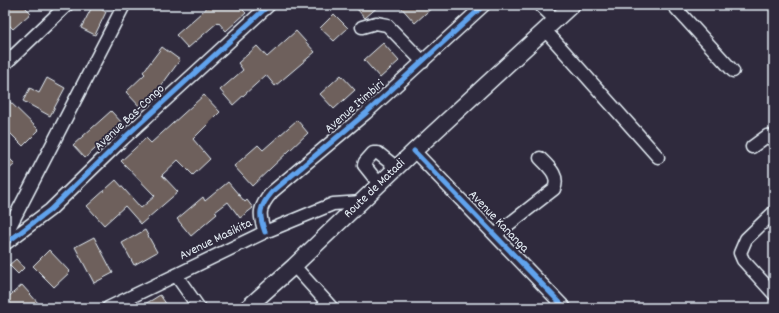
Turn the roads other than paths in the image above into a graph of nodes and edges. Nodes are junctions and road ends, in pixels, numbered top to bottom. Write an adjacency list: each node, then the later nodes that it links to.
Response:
1 (67, 5): 12 (street)
2 (124, 5): 25 (street)
3 (269, 5): 26 (street, Avenue Bas-Congo)
4 (484, 5): 11 (street, Avenue Itimbiri)
5 (540, 5): 8 (street)
6 (572, 5): 8 (main road, Route de Matadi)
7 (674, 5): 13 (street)
8 (556, 20): 10 (main road, Route de Matadi)
9 (362, 27): 11 (street)
10 (545, 30): 16 (main road, Route de Matadi); 17 (street)
11 (423, 62): 23 (street, Avenue Itimbiri)
12 (5, 64)
13 (733, 71)
14 (774, 141): 15 (street)
15 (752, 148)
16 (414, 151): 19 (main road, Route de Matadi); 24 (street, Avenue Kananga)
17 (658, 157)
18 (540, 158): 24 (street)
19 (397, 168): 20 (main road, Route de Matadi); 20 (street)
20 (380, 185): 21 (main road, Route de Matadi)
21 (362, 202): 23 (street, Avenue Masikita); 27 (main road, Route de Matadi)
22 (774, 212): 29 (street)
23 (265, 232): 28 (street, Avenue Masikita)
24 (495, 235): 30 (street, Avenue Kananga)
25 (5, 236)
26 (5, 244)
27 (294, 266): 33 (main road, Route de Matadi); 34 (street)
28 (176, 275): 31 (street, Avenue Masikita); 32 (street)
29 (774, 294)
30 (559, 306)
31 (108, 308)
32 (199, 308)
33 (247, 308)
34 (332, 308)

